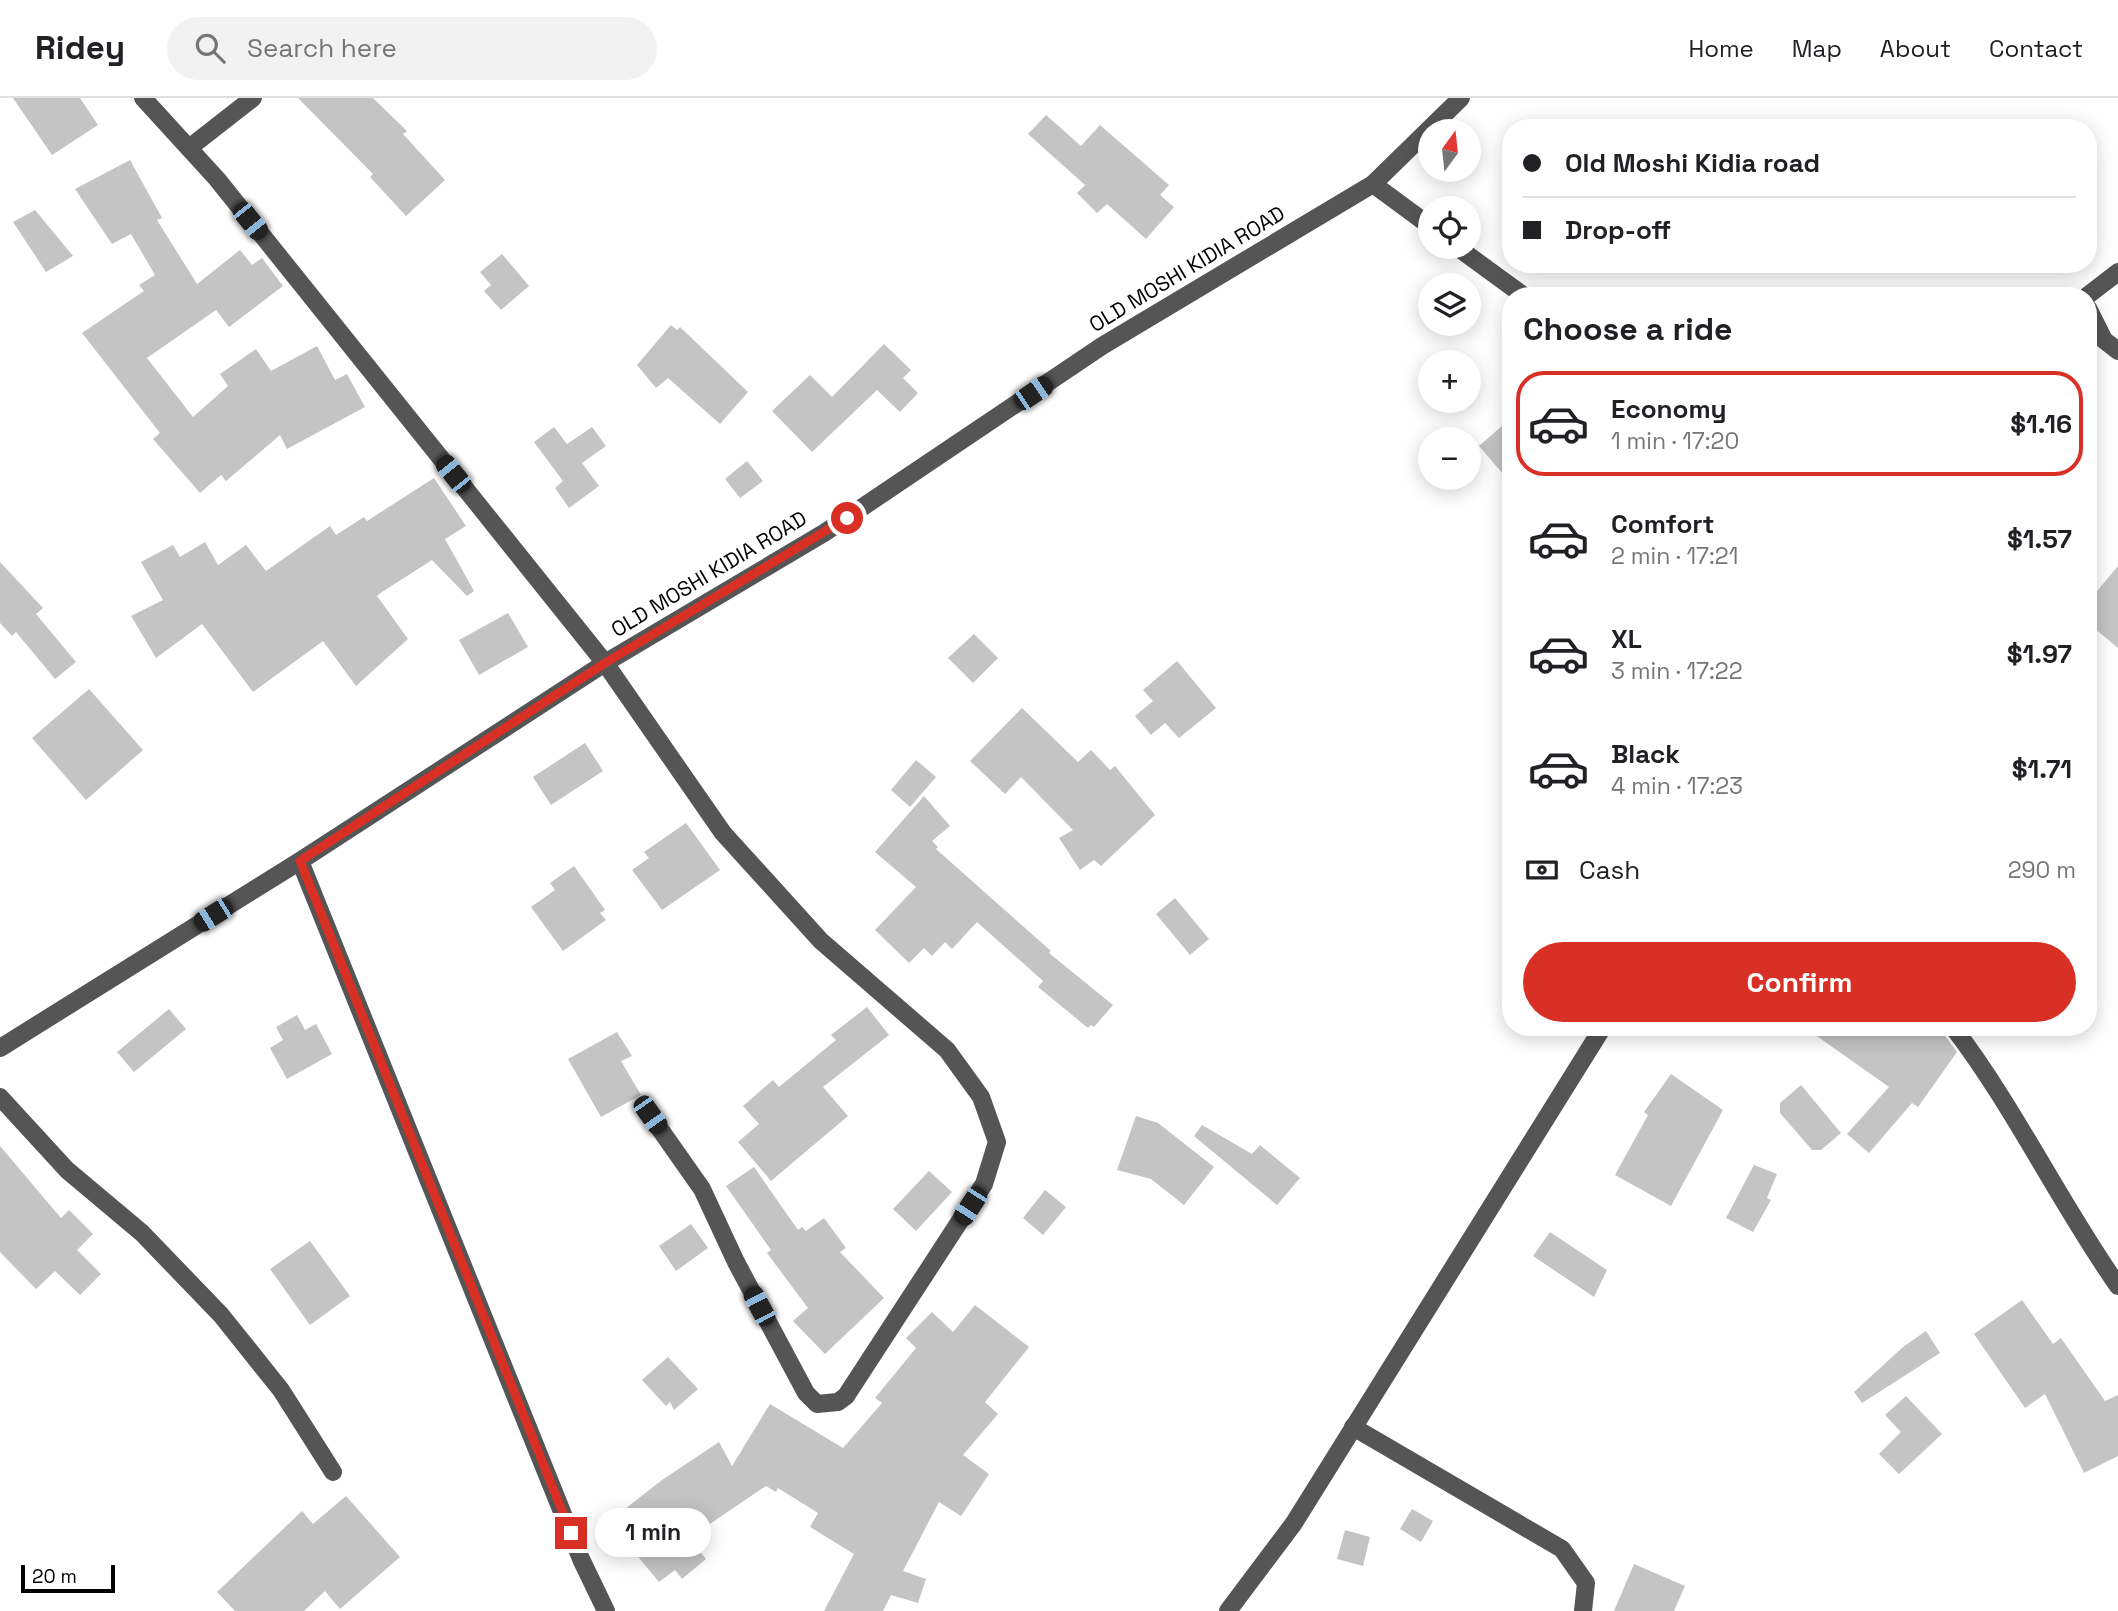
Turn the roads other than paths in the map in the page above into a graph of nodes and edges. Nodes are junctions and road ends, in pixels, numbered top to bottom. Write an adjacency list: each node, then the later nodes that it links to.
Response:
1 (143, 98): 4 (street)
2 (253, 98): 4 (street)
3 (1461, 98): 5 (street, OLD MOSHI KIDIA ROAD)
4 (189, 148): 13 (street)
5 (1373, 184): 6 (street); 13 (street, OLD MOSHI KIDIA ROAD)
6 (1418, 217)
7 (1473, 259): 9 (street)
8 (2118, 272): 10 (street)
9 (1512, 287)
10 (2097, 288)
11 (2097, 326): 12 (street)
12 (2118, 351)
13 (605, 663): 14 (street, OLD MOSHI KIDIA ROAD); 19 (street)
14 (300, 861): 17 (street, OLD MOSHI KIDIA ROAD); 23 (street)
15 (1597, 1036): 21 (street)
16 (1959, 1036): 20 (street)
17 (0, 1048)
18 (0, 1097): 22 (street)
19 (650, 1115)
20 (2118, 1286)
21 (1353, 1427): 24 (street); 25 (street)
22 (333, 1472)
23 (606, 1611)
24 (1228, 1611)
25 (1583, 1611)

